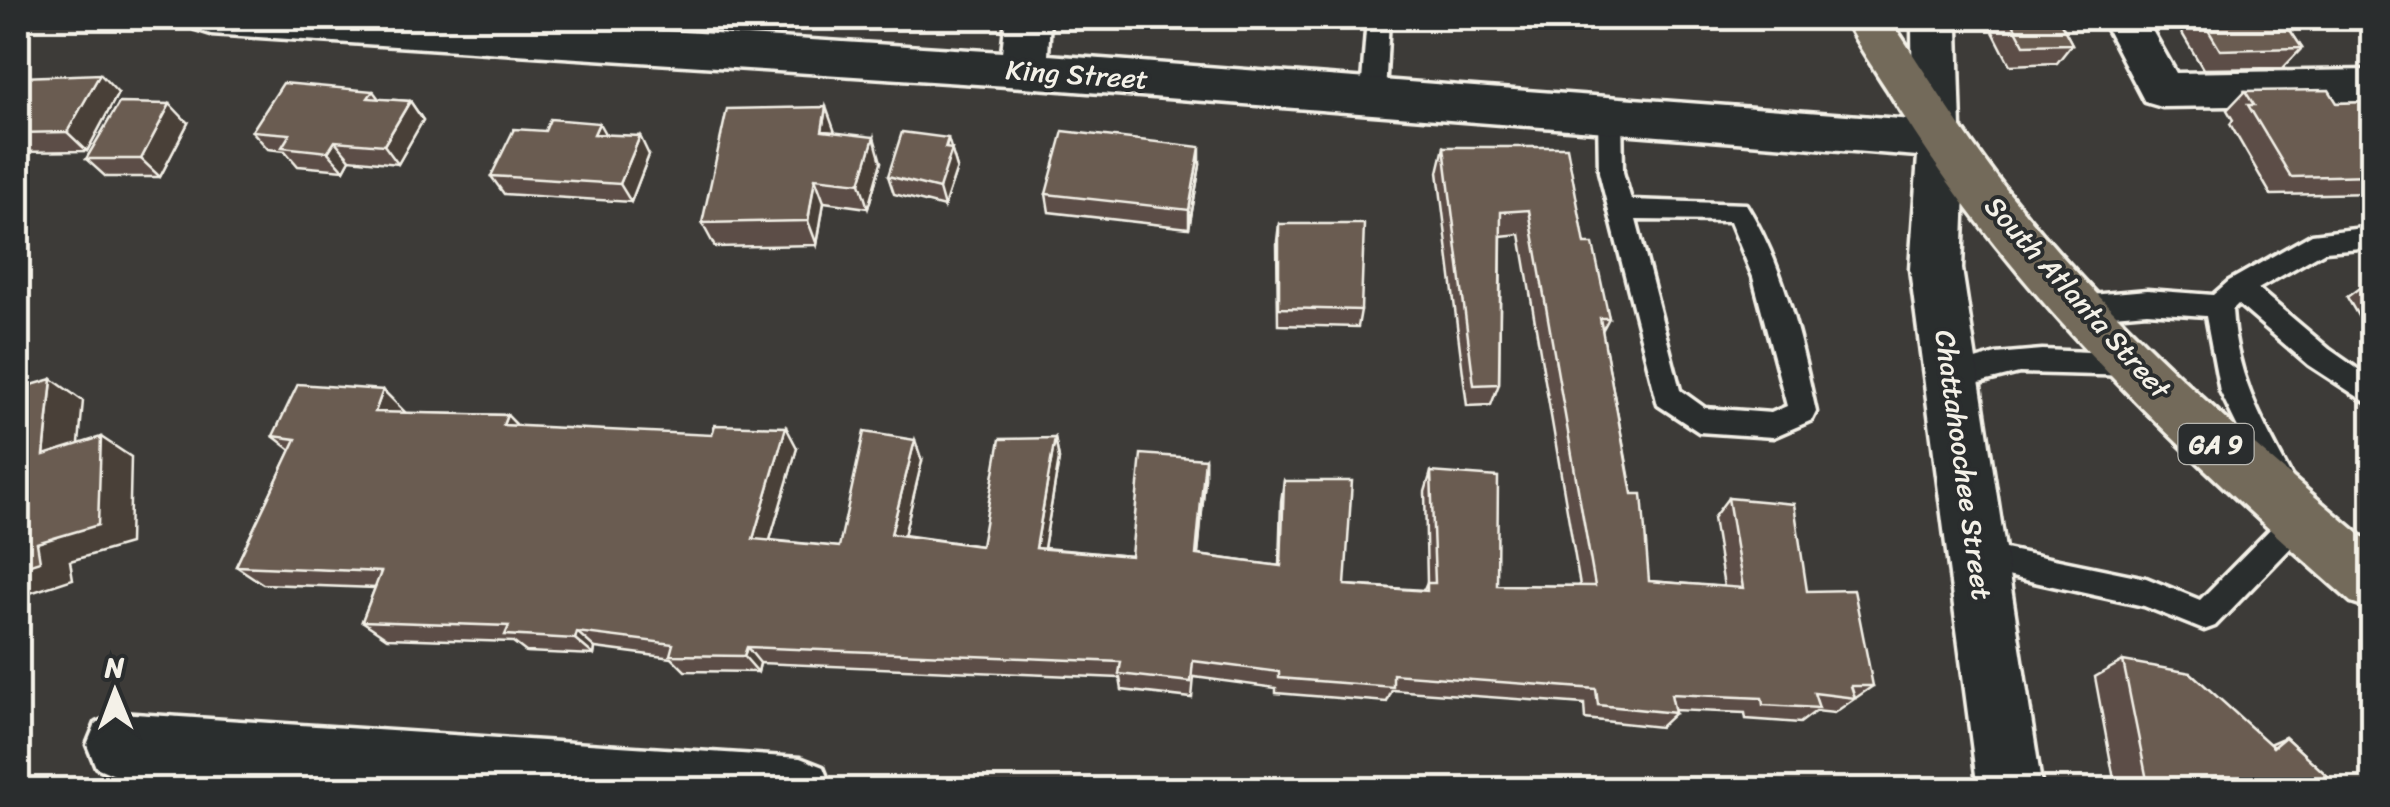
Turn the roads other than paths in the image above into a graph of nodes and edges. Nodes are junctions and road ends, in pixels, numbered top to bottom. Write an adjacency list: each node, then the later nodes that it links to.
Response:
1 (211, 18): 7 (street, King Street)
2 (1028, 18): 7 (street)
3 (1378, 18): 9 (lane)
4 (1866, 18): 11 (main road, South Atlanta Street / GA 9)
5 (1942, 18): 11 (street, Chattahoochee Street)
6 (2124, 18): 8 (street)
7 (1023, 70): 9 (street, King Street)
8 (2372, 87)
9 (1373, 95): 10 (street, King Street)
10 (1610, 113): 11 (street, King Street); 12 (lane)
11 (1940, 135): 15 (main road, South Atlanta Street / GA 9); 17 (street, Chattahoochee Street)
12 (1621, 210): 12 (lane)
13 (2372, 237): 14 (lane)
14 (2228, 297): 15 (lane); 18 (lane); 19 (lane)
15 (2080, 307): 16 (main road, South Atlanta Street / GA 9)
16 (2136, 365): 17 (lane); 19 (main road, South Atlanta Street / GA 9)
17 (1951, 378): 20 (street, Chattahoochee Street)
18 (2372, 394)
19 (2299, 520): 20 (lane); 21 (main road, South Atlanta Street / GA 9)
20 (1976, 557): 24 (street, Chattahoochee Street)
21 (2372, 582)
22 (119, 744): 23 (street)
23 (800, 790)
24 (2010, 790)

